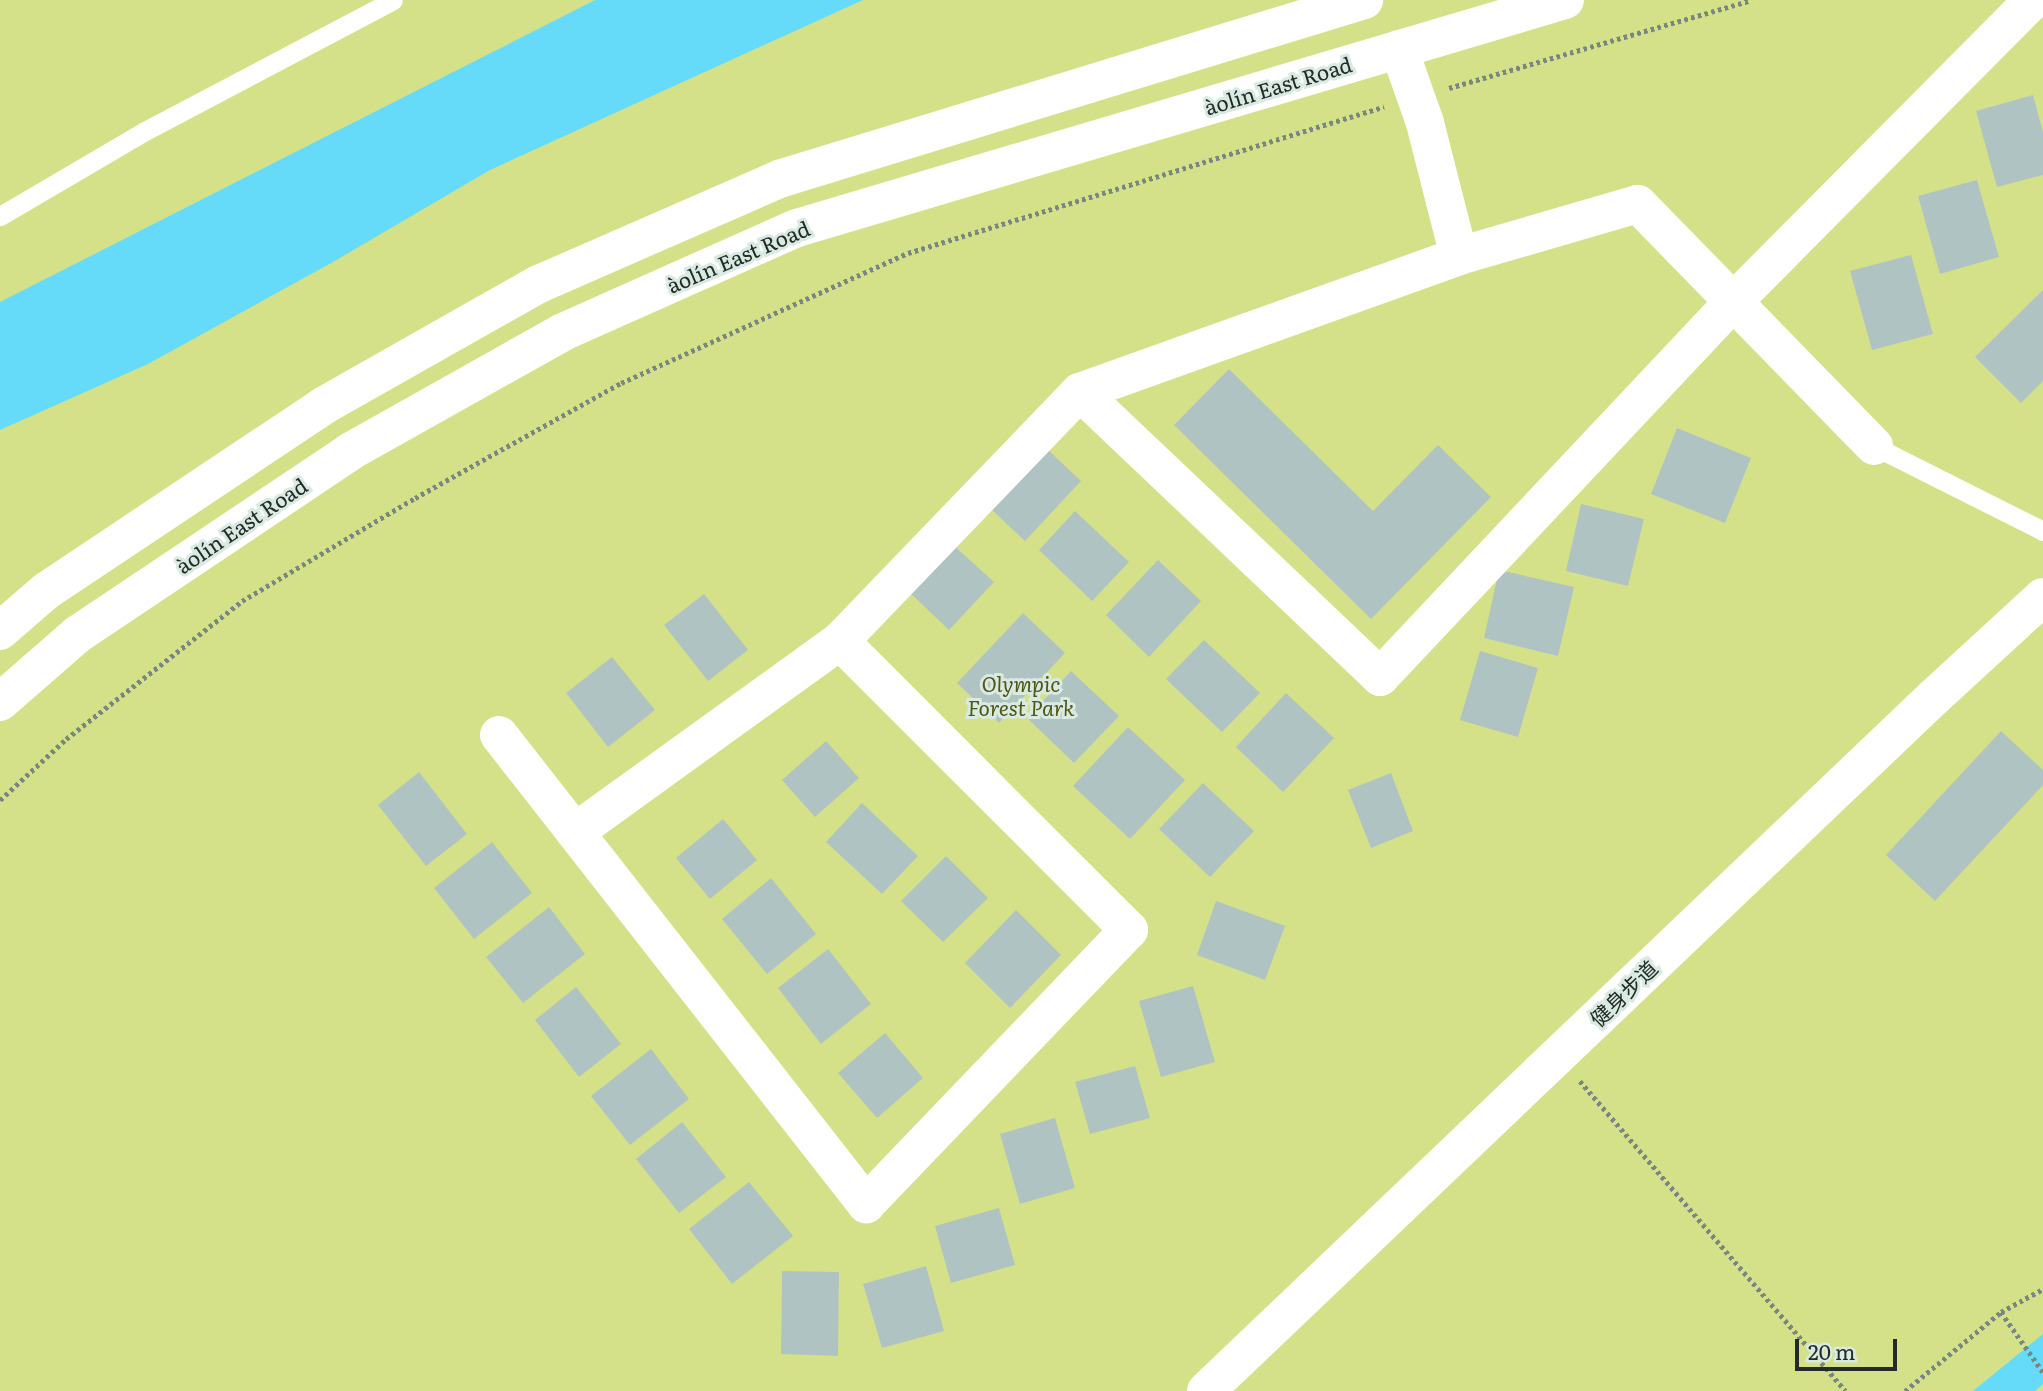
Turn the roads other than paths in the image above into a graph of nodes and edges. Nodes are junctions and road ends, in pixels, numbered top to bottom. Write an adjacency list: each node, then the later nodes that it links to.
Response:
1 (393, 0): 6 (lane)
2 (1364, 0): 13 (street)
3 (1565, 0): 5 (street, àolín East Road)
4 (2033, 0): 8 (street)
5 (1399, 49): 7 (street); 15 (street, àolín East Road)
6 (0, 216)
7 (1459, 257): 8 (street); 9 (street)
8 (1732, 302): 9 (street); 10 (street)
9 (1080, 392): 14 (street)
10 (1874, 446): 11 (lane)
11 (2043, 531)
12 (2043, 597): 18 (street, 健身步道)
13 (0, 631)
14 (840, 641): 17 (street); 17 (street)
15 (0, 702)
16 (499, 735): 17 (street)
17 (575, 832)
18 (1206, 1391)

